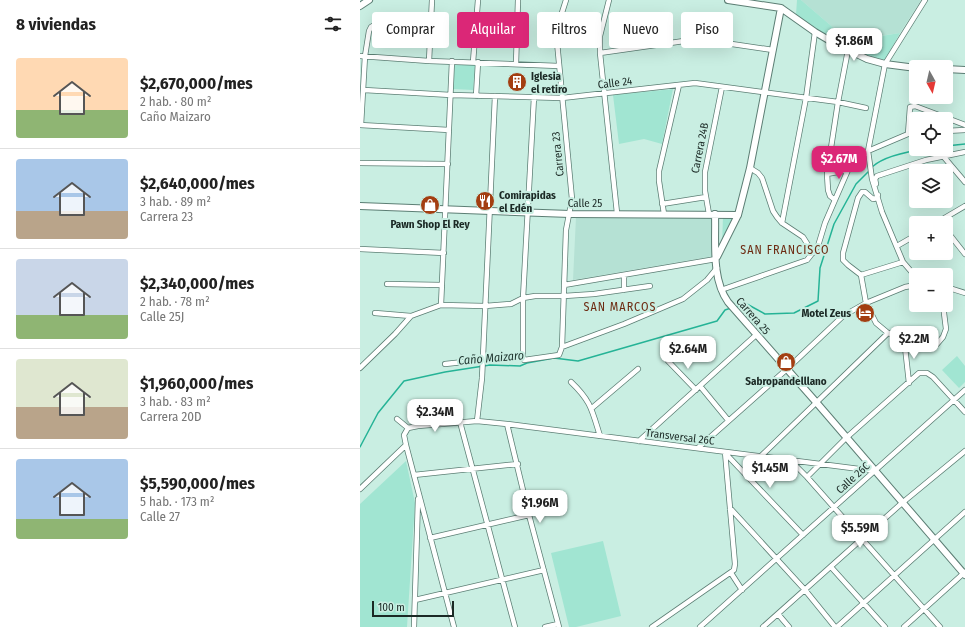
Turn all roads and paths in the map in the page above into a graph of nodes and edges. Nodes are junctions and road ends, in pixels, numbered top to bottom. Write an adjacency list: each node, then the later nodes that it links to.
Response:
1 (369, 0): 9 (street)
2 (432, 0): 11 (street)
3 (478, 0): 21 (street)
4 (518, 0): 22 (street)
5 (566, 0): 24 (street, Carrera 23)
6 (609, 0): 17 (street)
7 (728, 0): 10 (street)
8 (925, 0): 23 (street)
9 (360, 6)
10 (781, 8): 13 (street); 15 (street)
11 (431, 12)
12 (372, 26): 18 (street)
13 (815, 32): 16 (street); 38 (street)
14 (429, 48): 19 (street)
15 (773, 50): 17 (street); 32 (street)
16 (848, 50): 23 (street); 39 (street)
17 (600, 53): 31 (street)
18 (363, 56): 19 (street); 30 (street)
19 (429, 61): 20 (street)
20 (452, 61): 21 (street); 33 (street)
21 (475, 62): 22 (street); 34 (street)
22 (516, 64): 24 (street)
23 (885, 64): 25 (street); 47 (street)
24 (558, 66): 37 (street, Carrera 23)
25 (909, 67)
26 (953, 69): 27 (street)
27 (965, 70)
28 (679, 84): 29 (street, Calle 24); 31 (street, Calle 24); 60 (street)
29 (722, 87): 32 (street, Calle 24); 57 (street, Carrera 24B)
30 (364, 90): 33 (street, Calle 24); 41 (street)
31 (604, 93): 37 (street, Calle 24); 66 (street)
32 (765, 93): 38 (street, Calle 24); 53 (street)
33 (450, 95): 34 (street, Calle 24); 43 (street)
34 (476, 96): 35 (street, Calle 24)
35 (495, 96): 36 (street, Calle 24); 64 (street)
36 (534, 97): 37 (street, Calle 24); 65 (street)
37 (562, 98): 67 (street, Carrera 23)
38 (806, 98): 39 (street, Calle 24); 72 (street)
39 (838, 102): 40 (street, Calle 24); 55 (street)
40 (866, 108)
41 (361, 125): 43 (street)
42 (965, 125): 46 (street)
43 (449, 130): 52 (street)
44 (965, 130): 45 (street)
45 (953, 131)
46 (908, 134): 47 (street)
47 (868, 151): 54 (street); 58 (street)
48 (965, 152): 49 (street)
49 (953, 154)
50 (943, 156): 56 (street); 58 (street)
51 (360, 164): 52 (street)
52 (448, 164): 63 (street)
53 (750, 168): 70 (street); 72 (street)
54 (848, 170): 55 (street); 59 (street)
55 (827, 174): 59 (street)
56 (965, 182)
57 (706, 197): 60 (street); 69 (street, Carrera 24B)
58 (877, 198): 75 (street); 85 (street)
59 (835, 200): 78 (street)
60 (662, 204): 68 (street)
61 (360, 206): 63 (street, Calle 25)
62 (965, 206): 71 (street)
63 (446, 209): 64 (street, Calle 25); 77 (street)
64 (489, 210): 65 (street, Calle 25); 99 (street)
65 (528, 212): 67 (street, Calle 25); 96 (street)
66 (617, 213): 67 (street, Calle 25); 68 (street, Calle 25)
67 (570, 214): 88 (street, Carrera 23)
68 (664, 214): 69 (street, Calle 25)
69 (712, 214): 70 (street, Calle 25); 80 (street, Carrera 24B)
70 (738, 215): 80 (street)
71 (949, 216)
72 (782, 222): 78 (street)
73 (909, 239): 75 (street)
74 (953, 239): 79 (street)
75 (897, 246): 81 (street)
76 (360, 249): 77 (street)
77 (444, 253): 87 (street)
78 (813, 253): 93 (street)
79 (965, 254)
80 (716, 259): 82 (street, Carrera 25); 84 (street)
81 (903, 262): 83 (street); 85 (street)
82 (717, 267): 93 (street, Carrera 25); 106 (street)
83 (909, 269)
84 (624, 275): 88 (street); 92 (street)
85 (861, 275): 97 (street)
86 (387, 284): 87 (street)
87 (442, 285): 98 (street)
88 (564, 285): 95 (street, Carrera 23)
89 (650, 286): 92 (street)
90 (909, 286): 97 (street)
91 (953, 289): 94 (street)
92 (624, 290): 95 (street)
93 (721, 290): 104 (street, Carrera 25)
94 (965, 292)
95 (564, 296): 96 (street); 106 (street, Carrera 23)
96 (524, 298): 99 (street); 106 (street, Carrera 23)
97 (866, 303): 103 (street); 112 (street)
98 (441, 306): 99 (street); 102 (street)
99 (485, 306): 108 (street)
100 (944, 312): 105 (street)
101 (375, 313): 102 (street)
102 (411, 316): 110 (street)
103 (888, 333): 105 (street); 119 (street)
104 (756, 335): 112 (street, Carrera 25); 115 (street)
105 (904, 338): 114 (street)
106 (562, 347)
107 (668, 361): 116 (street)
108 (482, 362): 109 (street); 124 (street)
109 (446, 364)
110 (360, 368)
111 (638, 369): 120 (street)
112 (787, 369): 119 (street, Carrera 25); 123 (street)
113 (571, 382): 120 (street)
114 (909, 382): 118 (street); 129 (street)
115 (700, 386): 116 (street); 123 (street)
116 (696, 390): 130 (street)
117 (965, 390): 118 (street, Calle 26C)
118 (954, 400): 121 (street); 140 (street, Calle 26C)
119 (816, 402): 129 (street, Carrera 25); 135 (street)
120 (592, 408): 128 (street)
121 (965, 412)
122 (397, 418): 127 (street)
123 (728, 420): 132 (street)
124 (477, 421): 125 (street, Transversal 26C); 126 (street, Transversal 26C)
125 (460, 422): 127 (street, Transversal 26C); 139 (street)
126 (507, 424): 128 (street, Transversal 26C); 137 (street)
127 (408, 428): 131 (street)
128 (600, 436): 130 (street, Transversal 26C)
129 (846, 438): 138 (street); 140 (street, Carrera 25)
130 (640, 441): 132 (street, Transversal 26C)
131 (406, 445): 141 (street); 143 (street)
132 (698, 448): 134 (street, Transversal 26C)
133 (965, 451): 145 (street)
134 (725, 453): 135 (street, Transversal 26C); 147 (street); 151 (street)
135 (760, 457): 136 (street, Transversal 26C)
136 (790, 460): 138 (street, Transversal 26C); 142 (street)
137 (518, 464): 139 (street); 149 (street)
138 (821, 464): 140 (street, Transversal 26C); 142 (street)
139 (472, 469): 141 (street); 150 (street)
140 (875, 471): 145 (street, Carrera 25); 146 (street, Calle 26C)
141 (414, 475): 144 (street)
142 (807, 477): 146 (street)
143 (360, 489)
144 (419, 494): 152 (street); 165 (street)
145 (902, 503): 153 (street); 154 (street, Carrera 25)
146 (834, 507): 151 (street, Calle 26C); 153 (street)
147 (730, 508): 155 (street); 158 (street)
148 (965, 512): 154 (street)
149 (529, 515): 150 (street); 157 (street)
150 (486, 525): 152 (street); 161 (street)
151 (803, 535): 155 (street, Calle 26C)
152 (430, 538): 164 (street)
153 (862, 539): 156 (street); 160 (street)
154 (934, 540): 159 (street, Carrera 25); 160 (street)
155 (777, 559): 162 (street, Calle 26C); 163 (street)
156 (831, 567): 163 (street); 166 (street)
157 (544, 570): 161 (street); 170 (street)
158 (731, 573): 162 (street); 169 (street)
159 (965, 573): 167 (street)
160 (895, 576): 166 (street); 167 (street)
161 (501, 580): 164 (street); 173 (street)
162 (742, 590): 177 (street, Calle 26C)
163 (805, 590): 168 (street); 180 (street)
164 (445, 592): 165 (street); 172 (street)
165 (415, 600): 171 (street)
166 (863, 603): 180 (street); 181 (street)
167 (924, 609): 182 (street); 183 (street)
168 (778, 614): 178 (street); 179 (street)
169 (659, 622): 175 (street); 176 (street)
170 (559, 626): 174 (street)
171 (414, 627)
172 (454, 627)
173 (515, 627)
174 (545, 627)
175 (652, 627)
176 (663, 627)
177 (700, 627)
178 (764, 627)
179 (789, 627)
180 (836, 627)
181 (885, 627)
182 (904, 627)
183 (940, 627)

